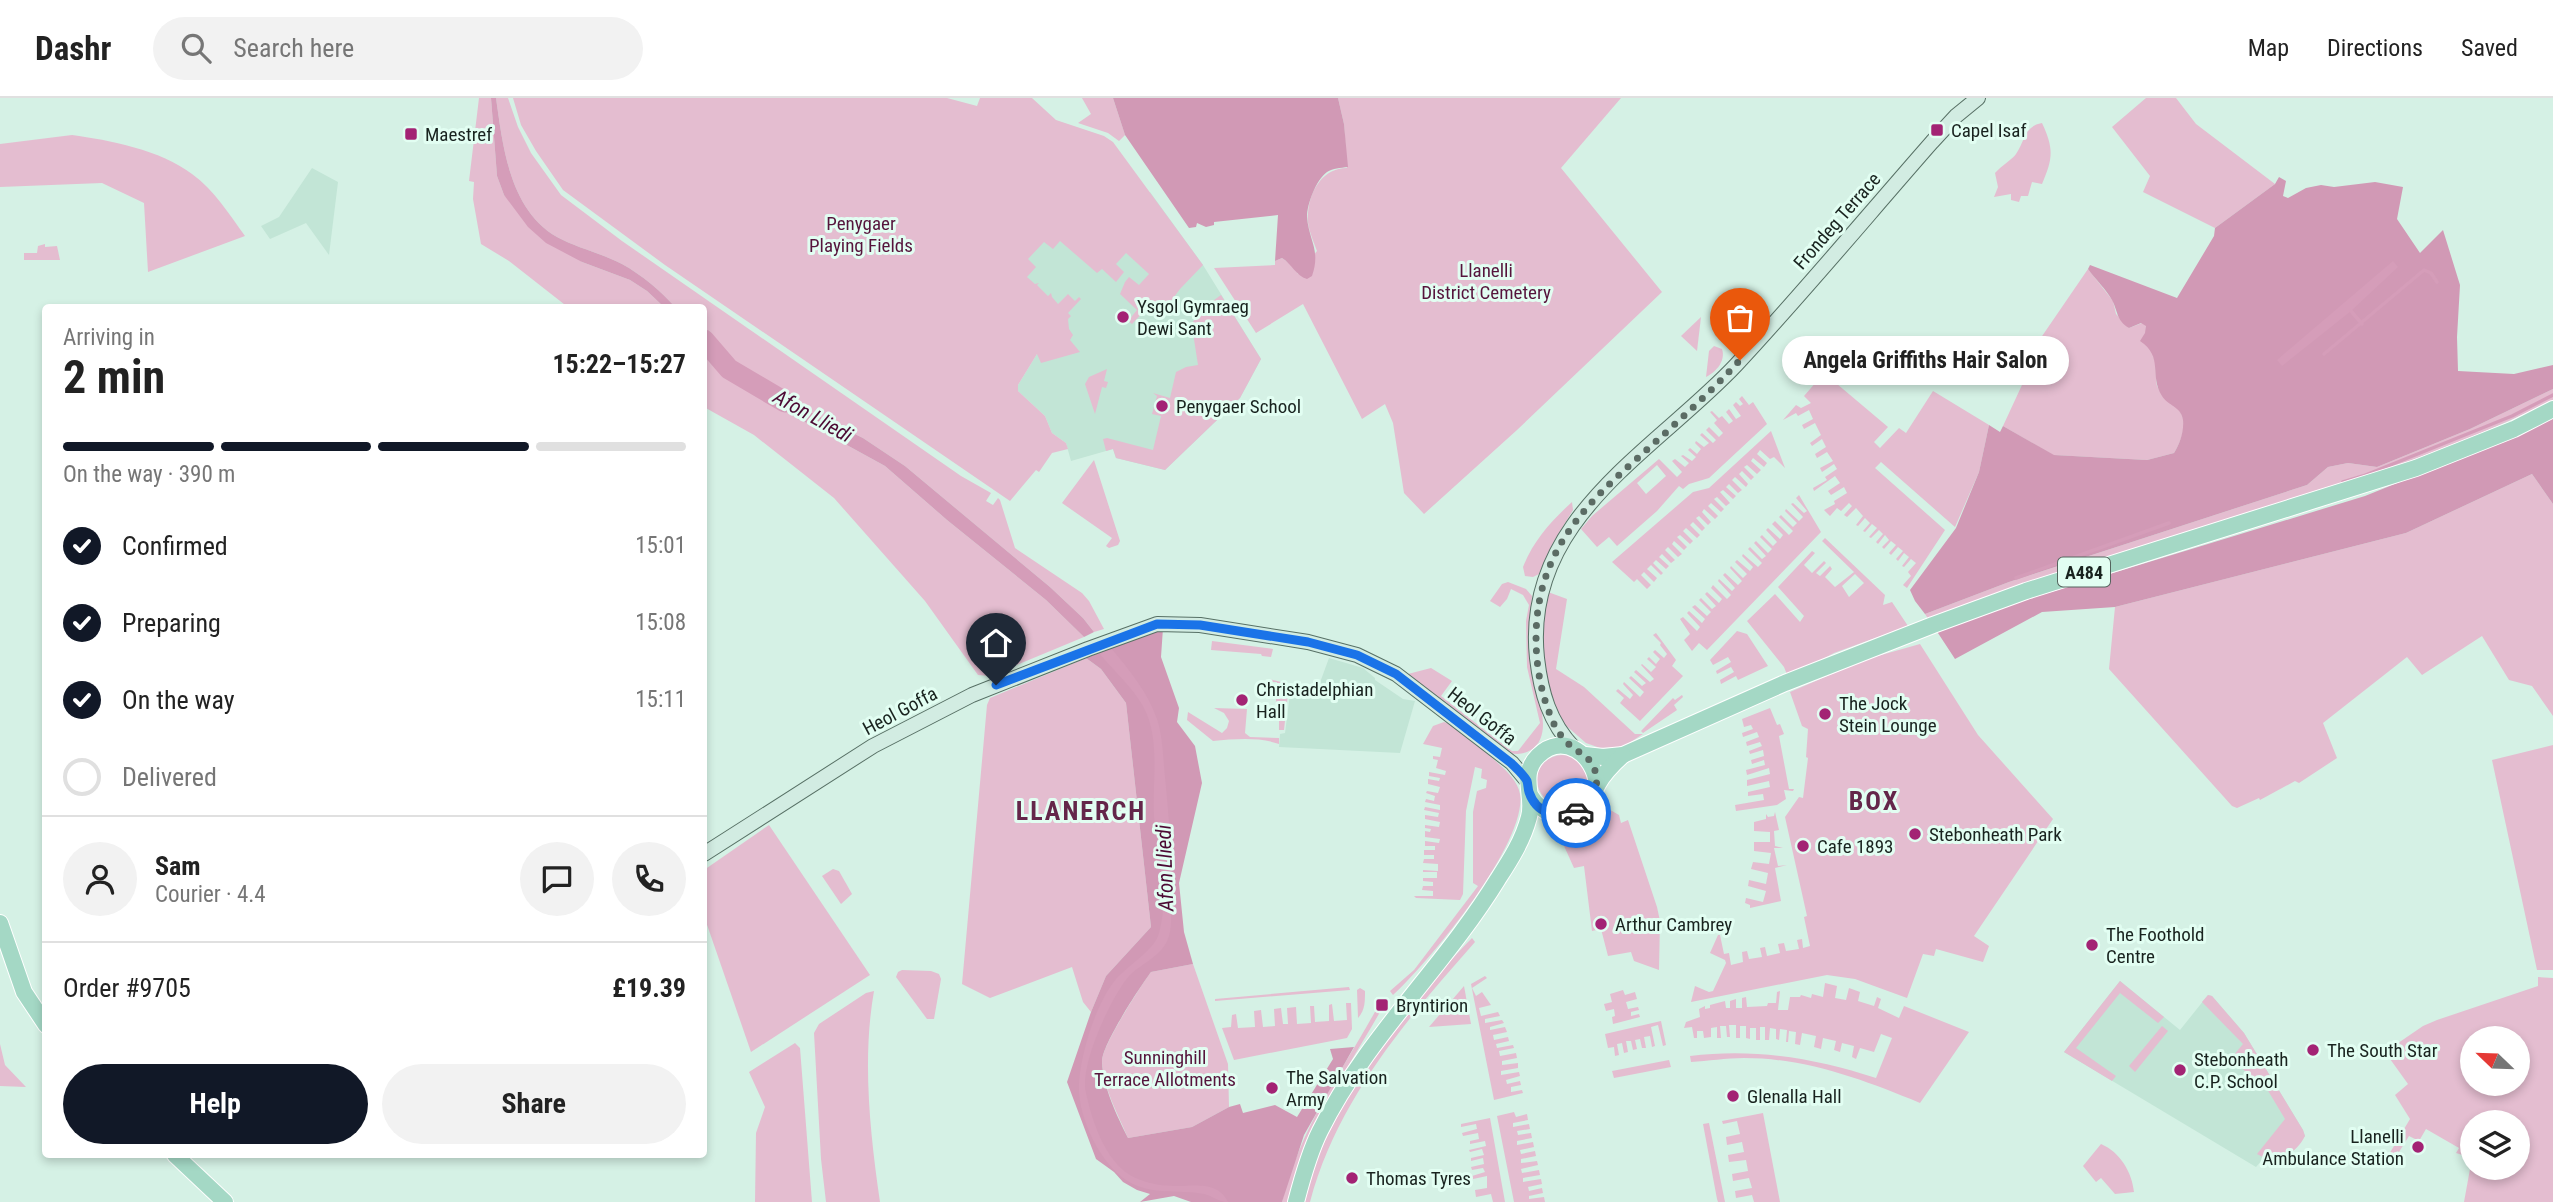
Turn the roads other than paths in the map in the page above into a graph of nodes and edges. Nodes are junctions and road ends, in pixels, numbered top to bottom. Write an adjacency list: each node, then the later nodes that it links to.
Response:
1 (1978, 98): 3 (street, Frondeg Terrace)
2 (2553, 408): 5 (main road, A484)
3 (1551, 717): 4 (street, Frondeg Terrace); 6 (street)
4 (1579, 752): 5 (main road, A484); 6 (main road); 8 (main road)
5 (1623, 755): 8 (main road, A484)
6 (1538, 756): 7 (street, Heol Goffa); 9 (main road)
7 (1511, 763): 9 (street, Heol Goffa); 12 (street, Heol Goffa)
8 (1597, 785): 10 (main road)
9 (1528, 788): 10 (main road); 11 (main road)
10 (1553, 816): 11 (main road)
11 (1518, 847): 17 (main road)
12 (707, 852)
13 (0, 923): 14 (main road)
14 (42, 1019)
15 (178, 1158): 16 (main road)
16 (225, 1202)
17 (1296, 1202)

